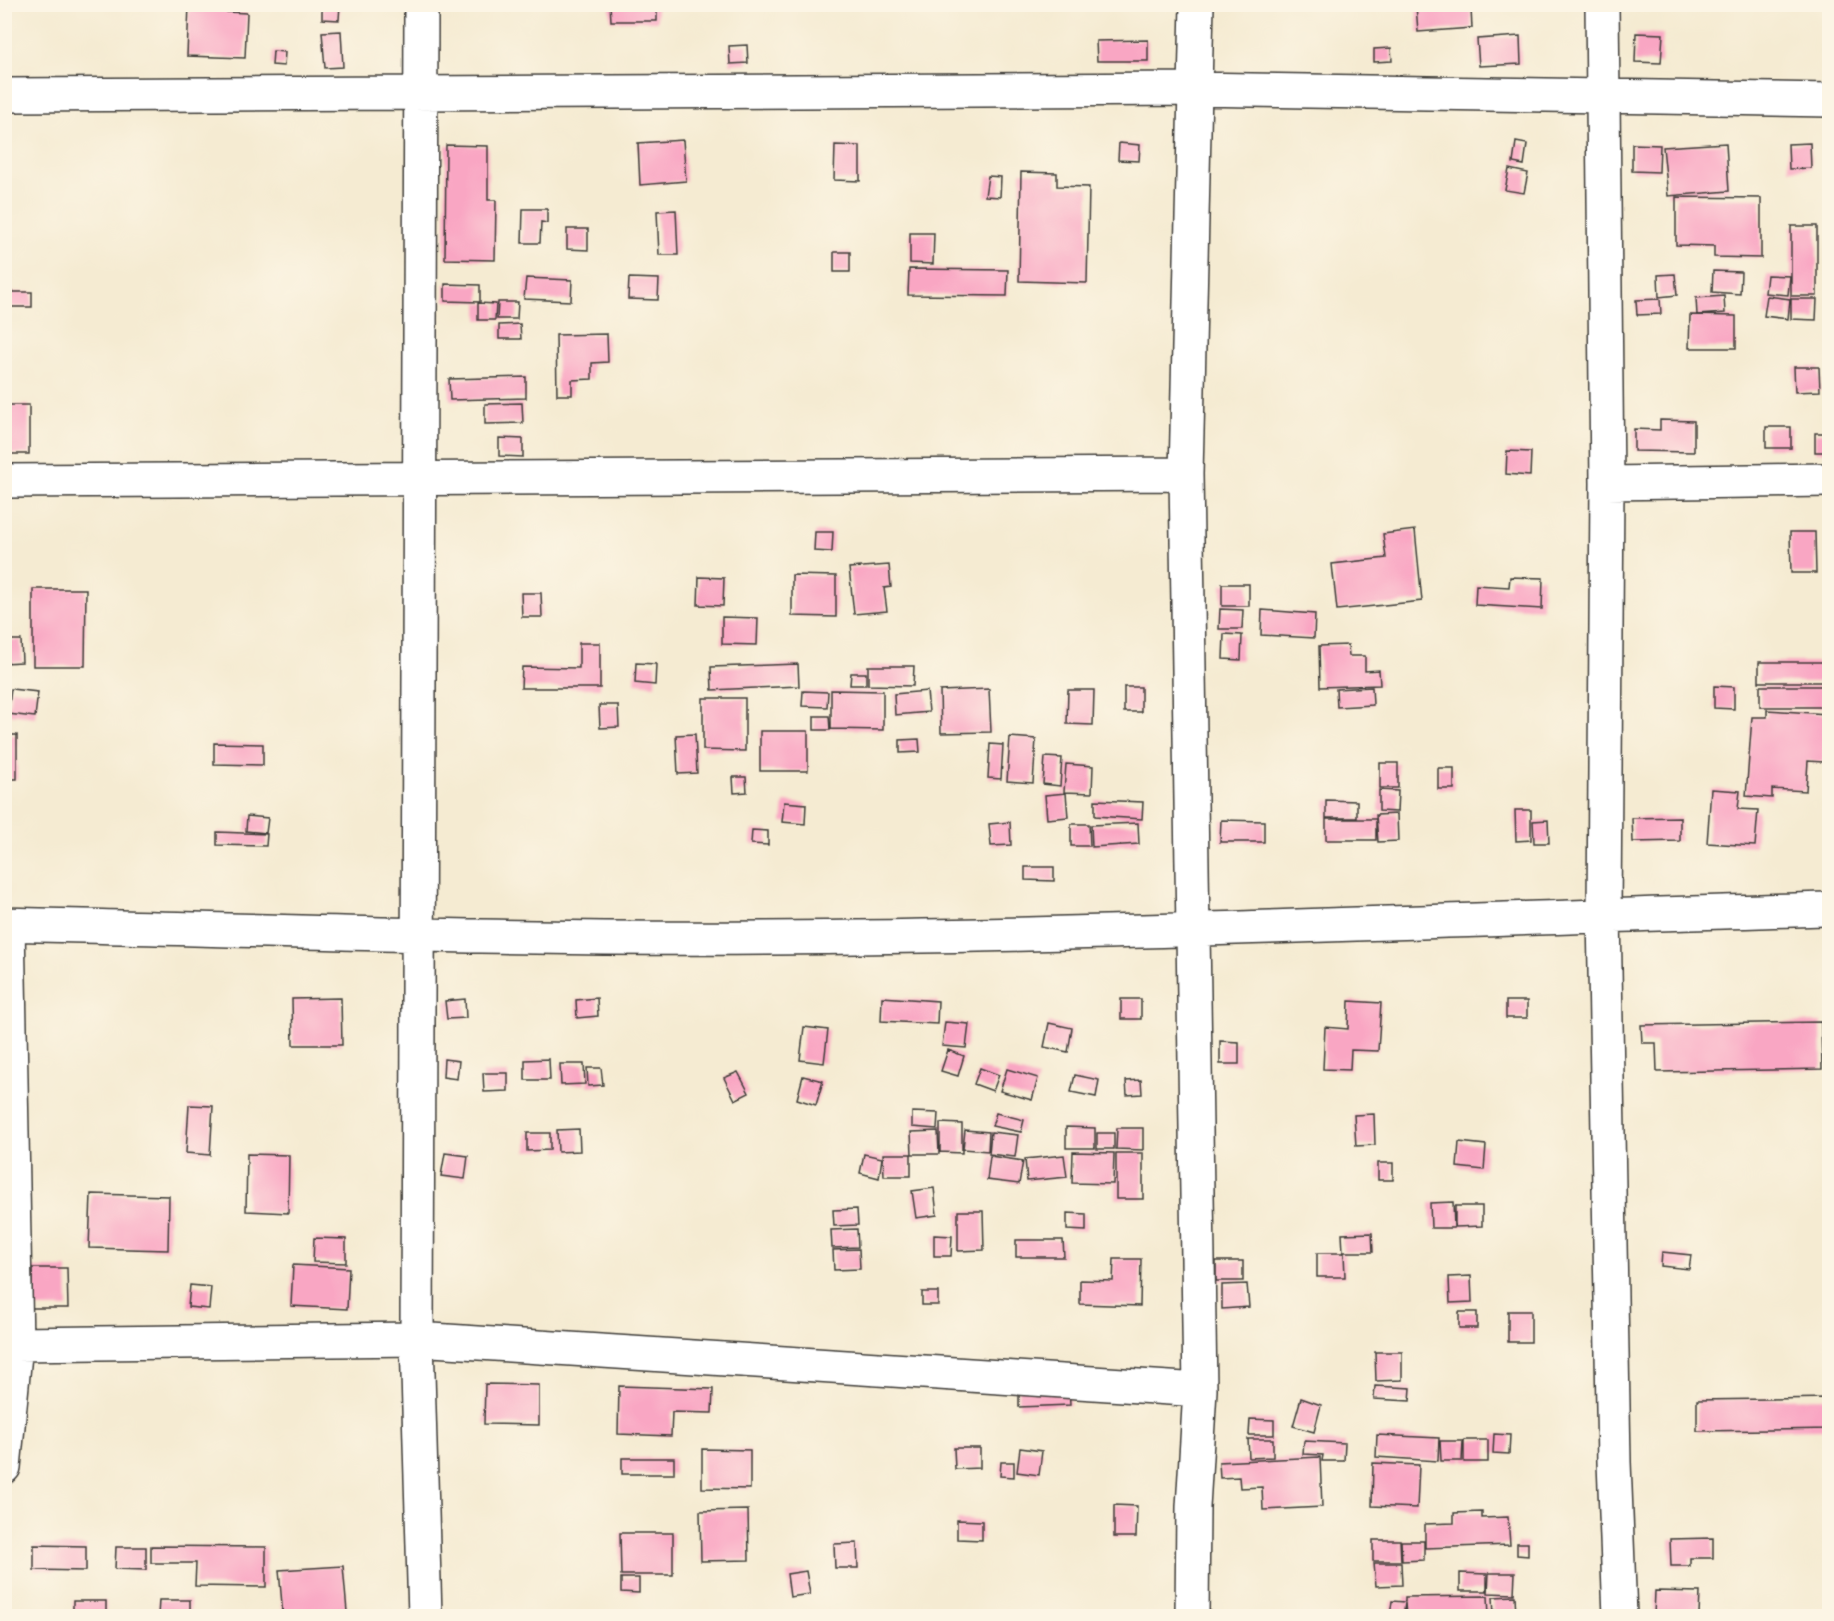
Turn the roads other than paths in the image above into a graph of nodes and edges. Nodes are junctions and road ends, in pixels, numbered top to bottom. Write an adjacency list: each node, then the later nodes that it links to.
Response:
1 (421, 4): 5 (street)
2 (1197, 4): 4 (street)
3 (1602, 4): 7 (street)
4 (1196, 89): 5 (street); 7 (street); 9 (street)
5 (422, 93): 6 (street); 10 (street)
6 (4, 95)
7 (1603, 97): 8 (street); 13 (street)
8 (1830, 100)
9 (1186, 474): 10 (street); 17 (street)
10 (419, 478): 12 (street); 18 (street)
11 (1830, 480): 13 (street)
12 (4, 481)
13 (1607, 483): 15 (street)
14 (1830, 909): 15 (street)
15 (1604, 914): 17 (street); 25 (street)
16 (6, 924): 18 (street); 20 (street)
17 (1194, 929): 18 (street); 21 (street)
18 (417, 935): 19 (street)
19 (417, 1339): 20 (street); 21 (street); 23 (street)
20 (16, 1344): 22 (street)
21 (1200, 1390): 24 (street)
22 (4, 1467)
23 (425, 1617)
24 (1192, 1617)
25 (1620, 1617)

